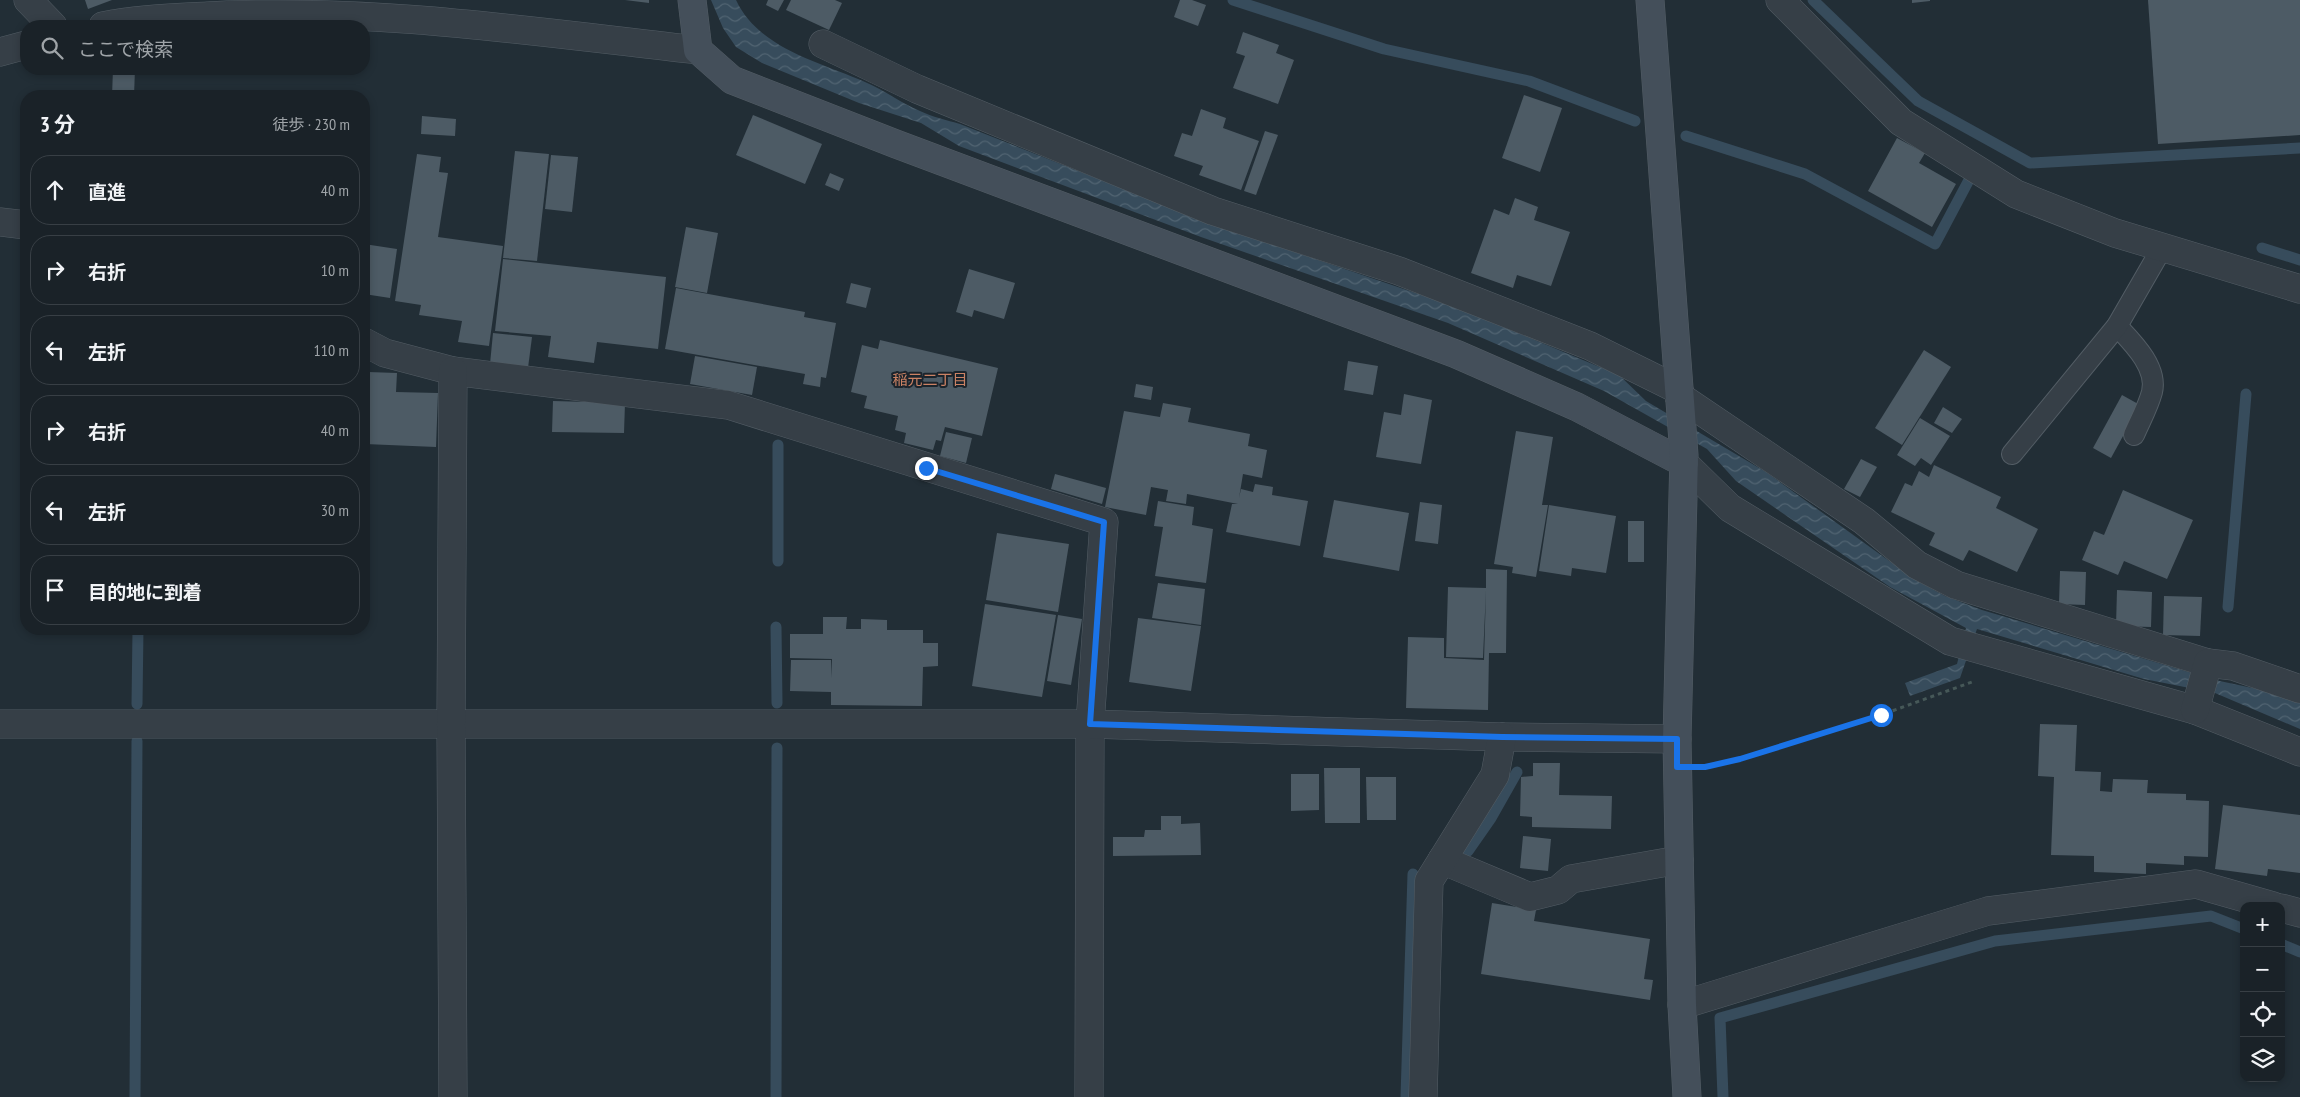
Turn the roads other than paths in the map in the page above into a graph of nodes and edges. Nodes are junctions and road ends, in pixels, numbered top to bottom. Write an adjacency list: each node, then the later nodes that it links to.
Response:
1 (28, 0): 6 (street)
2 (429, 0): 8 (street)
3 (692, 0): 11 (street)
4 (1650, 0): 20 (street)
5 (1780, 0): 15 (street)
6 (47, 20)
7 (144, 20): 8 (street)
8 (446, 22): 11 (street)
9 (823, 44): 20 (street)
10 (20, 47): 12 (street)
11 (698, 50): 23 (street)
12 (0, 52)
13 (0, 222): 14 (street)
14 (20, 224)
15 (2162, 248): 16 (street); 17 (lane)
16 (2300, 290)
17 (2117, 326): 21 (lane); 22 (lane)
18 (370, 345): 19 (street)
19 (454, 372): 27 (street); 28 (street)
20 (1680, 396): 23 (street); 24 (street)
21 (2134, 435)
22 (2012, 454)
23 (1684, 459): 24 (street); 30 (street)
24 (2202, 685): 25 (street); 31 (street)
25 (2300, 689)
26 (0, 724): 28 (street)
27 (1090, 724): 28 (street); 29 (street); 39 (street)
28 (451, 725): 38 (street)
29 (1502, 737): 30 (street); 32 (street)
30 (1677, 739): 33 (street)
31 (2300, 752)
32 (1442, 860): 33 (street); 40 (street)
33 (1679, 860): 37 (street)
34 (2259, 902): 37 (street)
35 (2285, 909): 36 (street)
36 (2300, 913)
37 (1682, 1006): 41 (street)
38 (452, 1097)
39 (1089, 1097)
40 (1423, 1097)
41 (1686, 1097)

